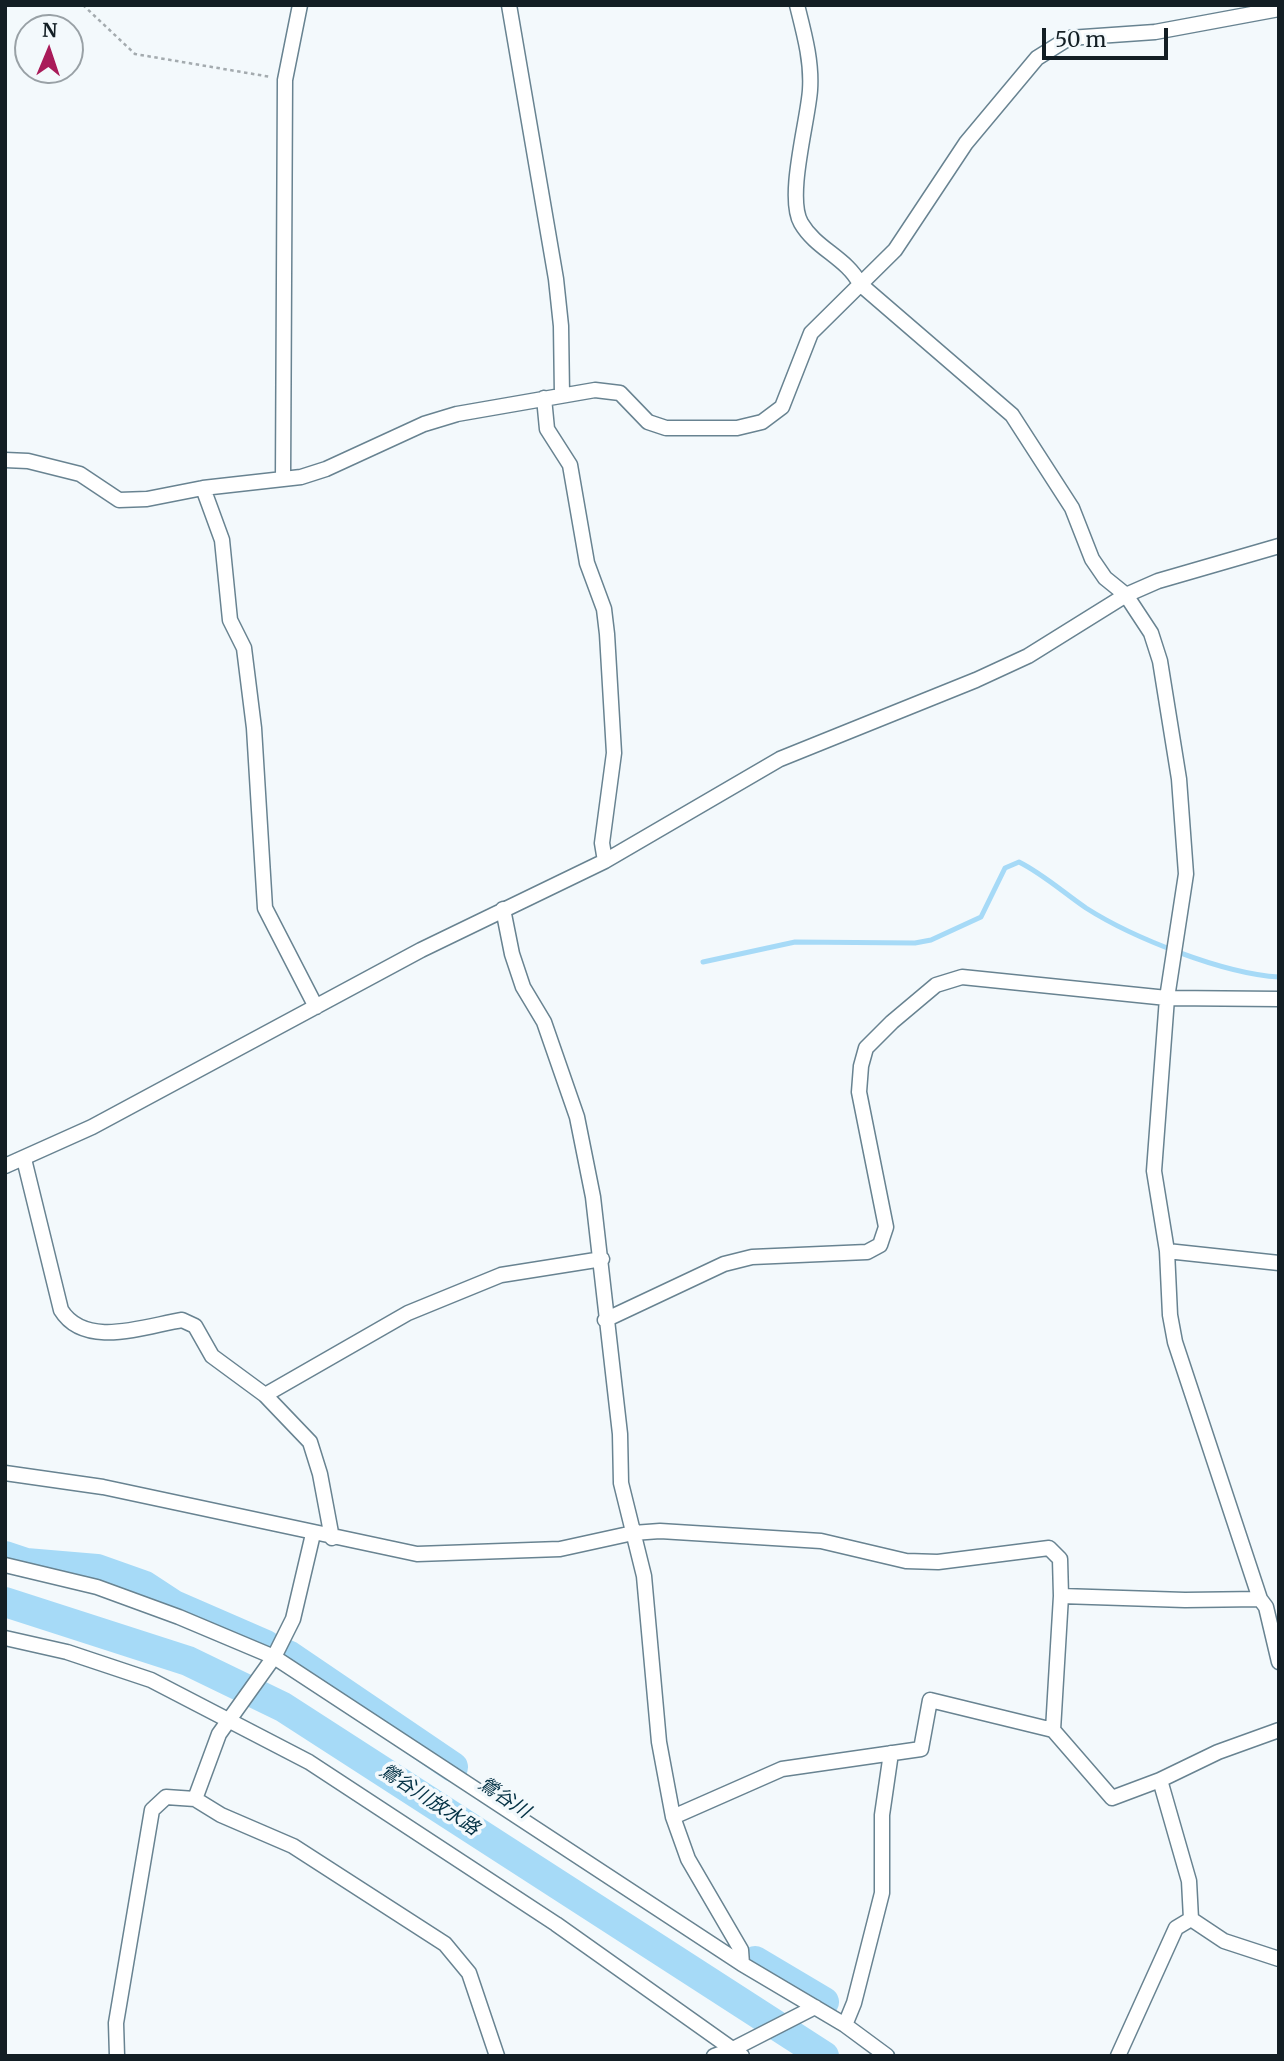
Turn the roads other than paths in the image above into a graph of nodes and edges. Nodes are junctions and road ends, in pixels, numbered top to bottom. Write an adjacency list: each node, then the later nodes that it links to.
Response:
1 (300, 5): 9 (street)
2 (509, 5): 6 (street)
3 (797, 5): 5 (street)
4 (1279, 9): 5 (street)
5 (860, 285): 6 (street); 12 (street)
6 (562, 395): 7 (street)
7 (544, 398): 9 (street); 13 (street)
8 (5, 460): 10 (street)
9 (283, 479): 10 (street)
10 (203, 488): 17 (street)
11 (1279, 546): 12 (street)
12 (1126, 595): 13 (street); 15 (street)
13 (605, 861): 14 (street)
14 (503, 909): 17 (street); 21 (street)
15 (1167, 998): 16 (street); 20 (street); 23 (street)
16 (1279, 999)
17 (316, 1007): 18 (street)
18 (24, 1159): 19 (street); 24 (street)
19 (5, 1166)
20 (1167, 1251): 22 (street); 31 (street)
21 (602, 1259): 23 (street); 24 (street)
22 (1279, 1264)
23 (605, 1320): 26 (street)
24 (265, 1395): 28 (street)
25 (5, 1473): 27 (street)
26 (633, 1533): 28 (street); 30 (street); 41 (street)
27 (313, 1534): 28 (street); 33 (street)
28 (332, 1538)
29 (5, 1565): 33 (street)
30 (1060, 1596): 31 (street); 36 (street)
31 (1268, 1603): 34 (street)
32 (5, 1638): 35 (street)
33 (271, 1662): 35 (street); 44 (street)
34 (1279, 1662)
35 (232, 1716): 40 (street); 47 (street)
36 (1053, 1730): 38 (street); 39 (street)
37 (1279, 1730): 39 (street)
38 (891, 1754): 41 (street); 46 (street)
39 (1160, 1780): 42 (street)
40 (195, 1799): 48 (street); 49 (street)
41 (673, 1817): 44 (street)
42 (1191, 1919): 43 (street); 52 (street)
43 (1279, 1959)
44 (742, 1964): 45 (street)
45 (815, 2007): 46 (street); 47 (street)
46 (845, 2025): 51 (street)
47 (740, 2049): 50 (street)
48 (117, 2056)
49 (496, 2056)
50 (715, 2056)
51 (887, 2056)
52 (1118, 2056)

